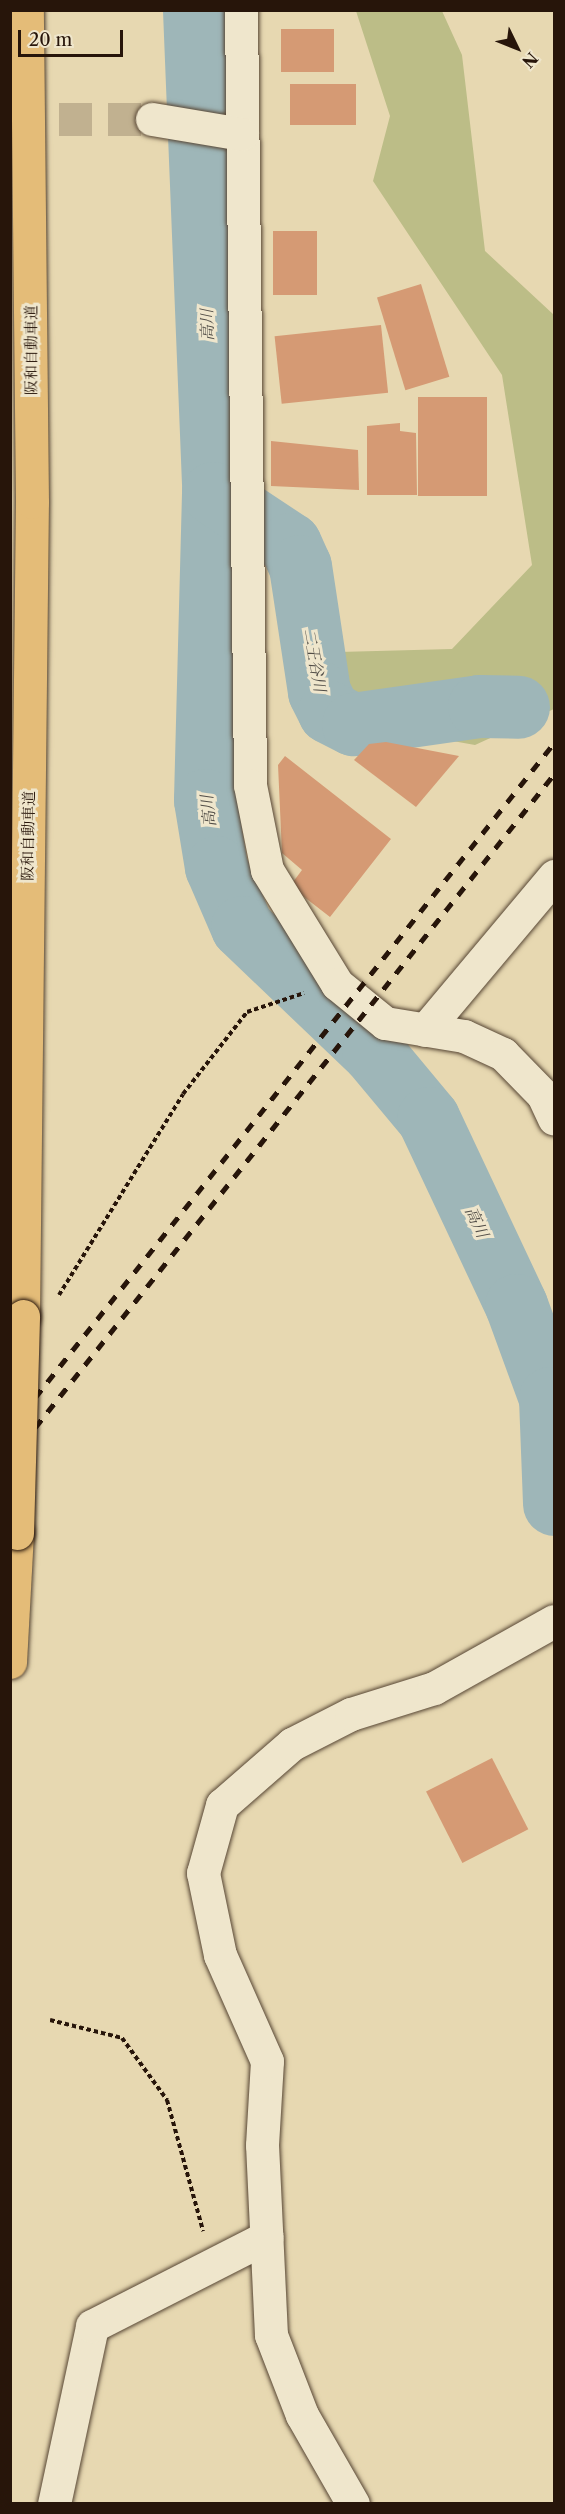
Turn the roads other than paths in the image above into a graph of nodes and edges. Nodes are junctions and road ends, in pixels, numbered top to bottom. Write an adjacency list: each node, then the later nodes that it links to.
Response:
1 (27, 10): 9 (highway, 阪和自動車道, bridge)
2 (241, 10): 4 (street)
3 (152, 119): 4 (street)
4 (236, 133): 6 (street)
5 (555, 876): 6 (street)
6 (425, 1030): 7 (street)
7 (555, 1119)
8 (555, 1621): 10 (street)
9 (10, 1662)
10 (267, 2237): 11 (street); 12 (street)
11 (54, 2504)
12 (353, 2504)

